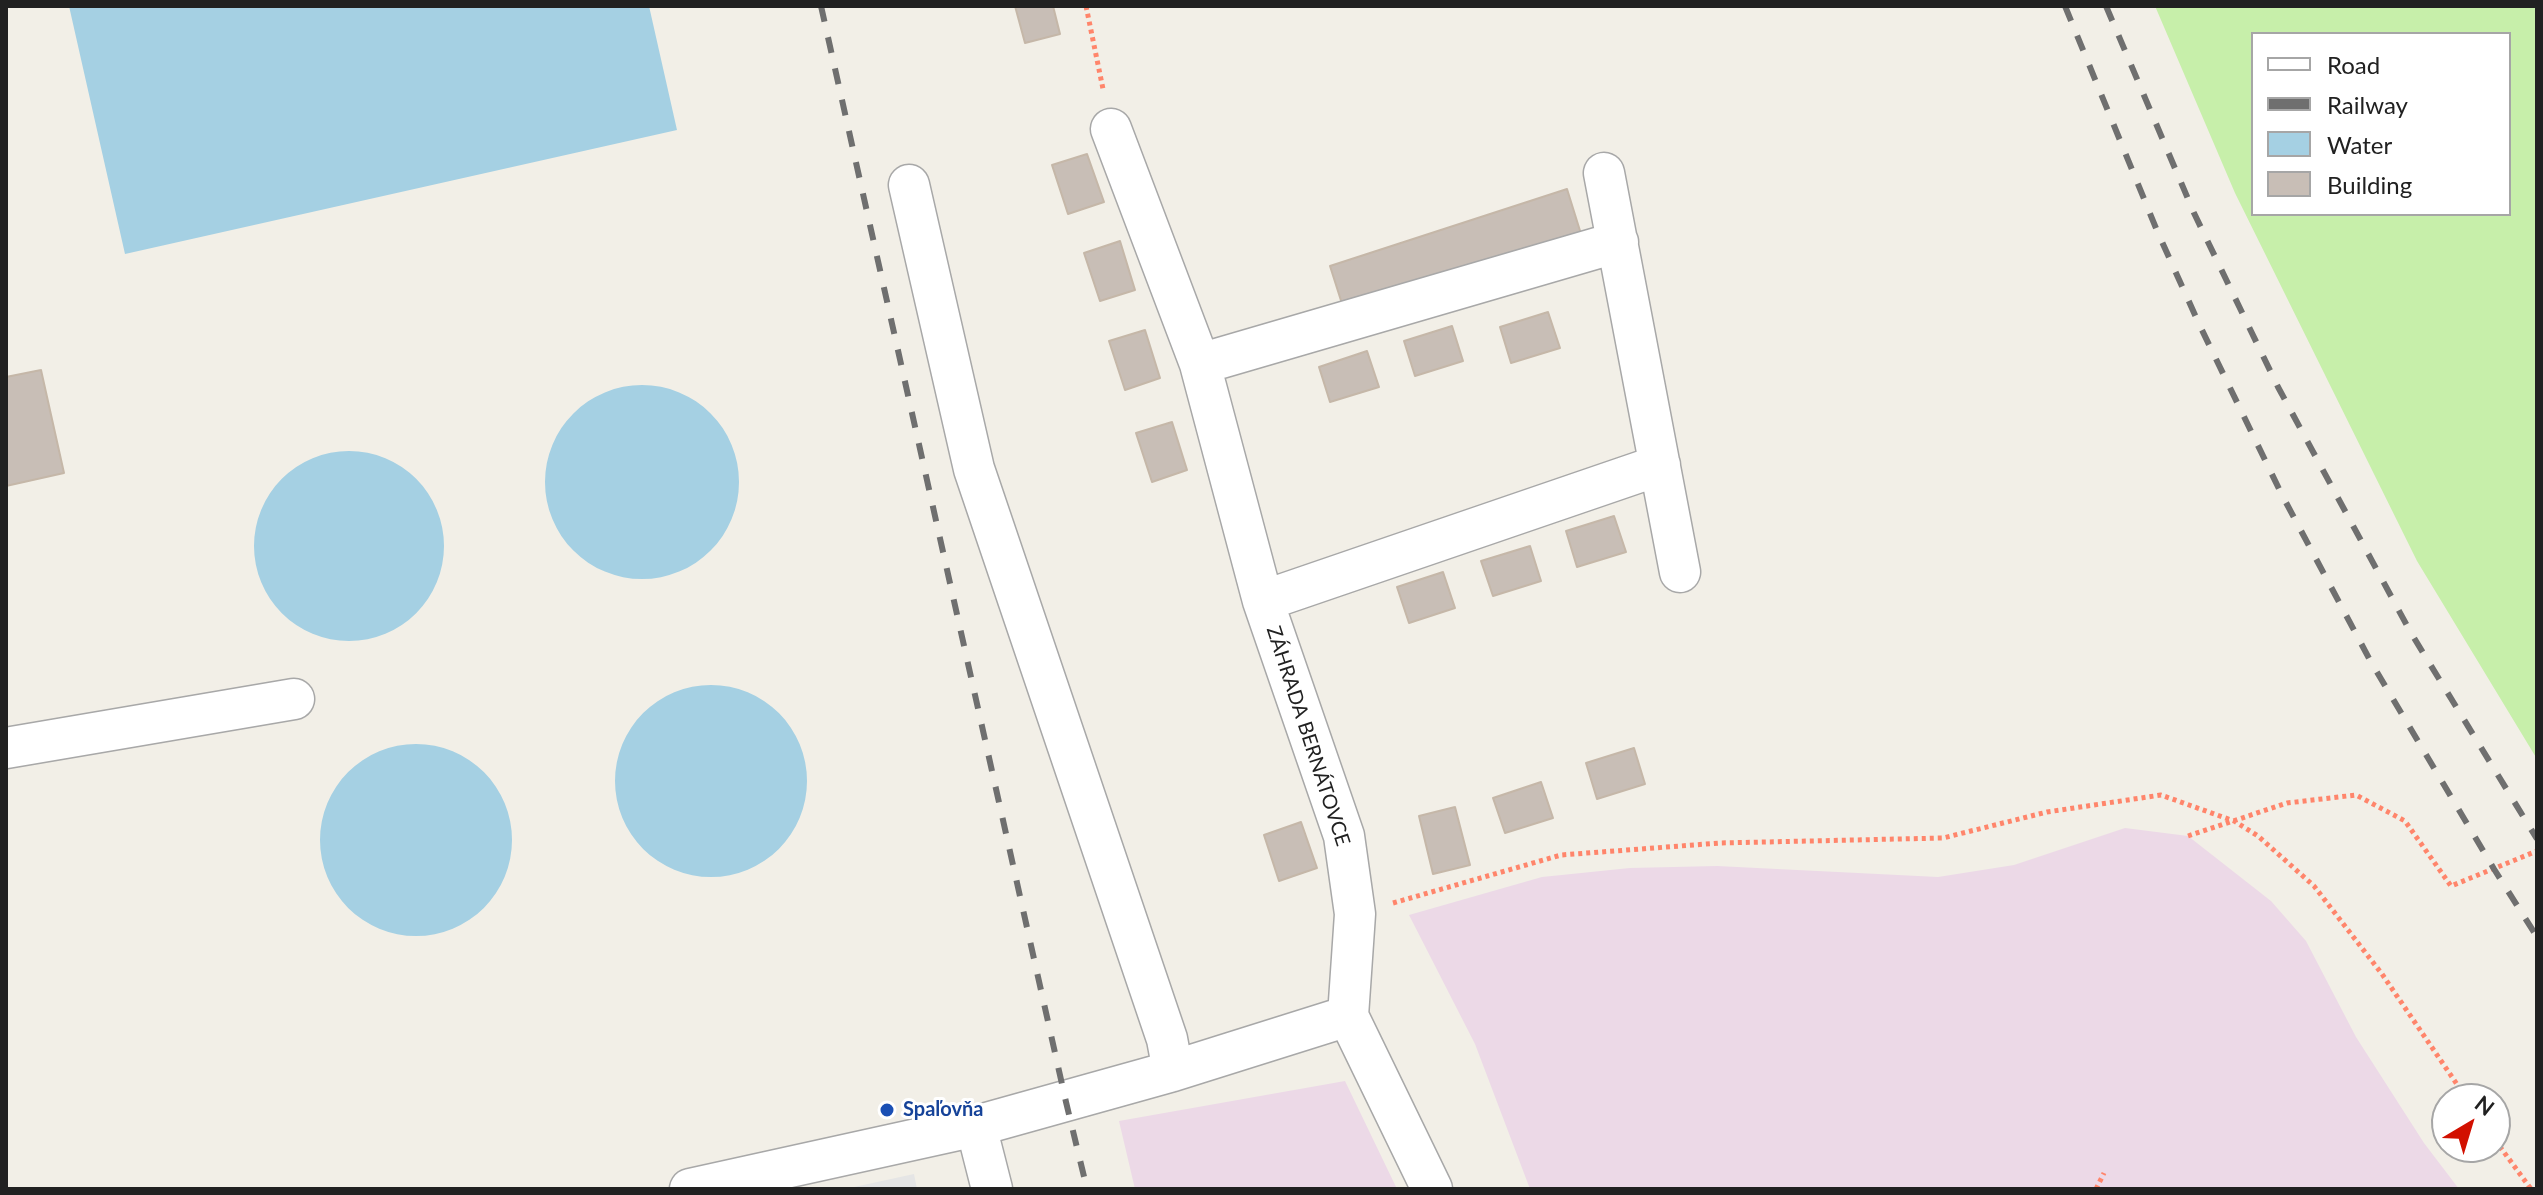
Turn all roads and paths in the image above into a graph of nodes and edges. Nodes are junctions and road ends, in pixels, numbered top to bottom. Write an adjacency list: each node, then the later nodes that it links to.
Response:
1 (1086, 6): 2 (path)
2 (1111, 129): 6 (street, ZÁHRADA BERNÁTOVCE)
3 (1604, 173): 5 (street)
4 (909, 185): 17 (street)
5 (1618, 242): 6 (street); 7 (street)
6 (1200, 364): 9 (street, ZÁHRADA BERNÁTOVCE)
7 (1660, 465): 8 (street); 9 (street, ZÁHRADA BERNÁTOVCE)
8 (1680, 572)
9 (1263, 601): 15 (street, ZÁHRADA BERNÁTOVCE)
10 (294, 699): 11 (street)
11 (6, 748)
12 (2234, 821): 13 (path); 14 (path); 15 (path); 18 (path)
13 (2188, 836)
14 (2537, 851)
15 (1355, 914): 16 (street, ZÁHRADA BERNÁTOVCE)
16 (1348, 1016): 17 (street); 24 (street, ZÁHRADA BERNÁTOVCE)
17 (1173, 1071): 19 (street)
18 (2456, 1083)
19 (976, 1126): 22 (street); 23 (street)
20 (2511, 1162): 26 (path)
21 (2104, 1173): 25 (path)
22 (690, 1189)
23 (992, 1189)
24 (1432, 1189)
25 (2096, 1189)
26 (2531, 1189)

